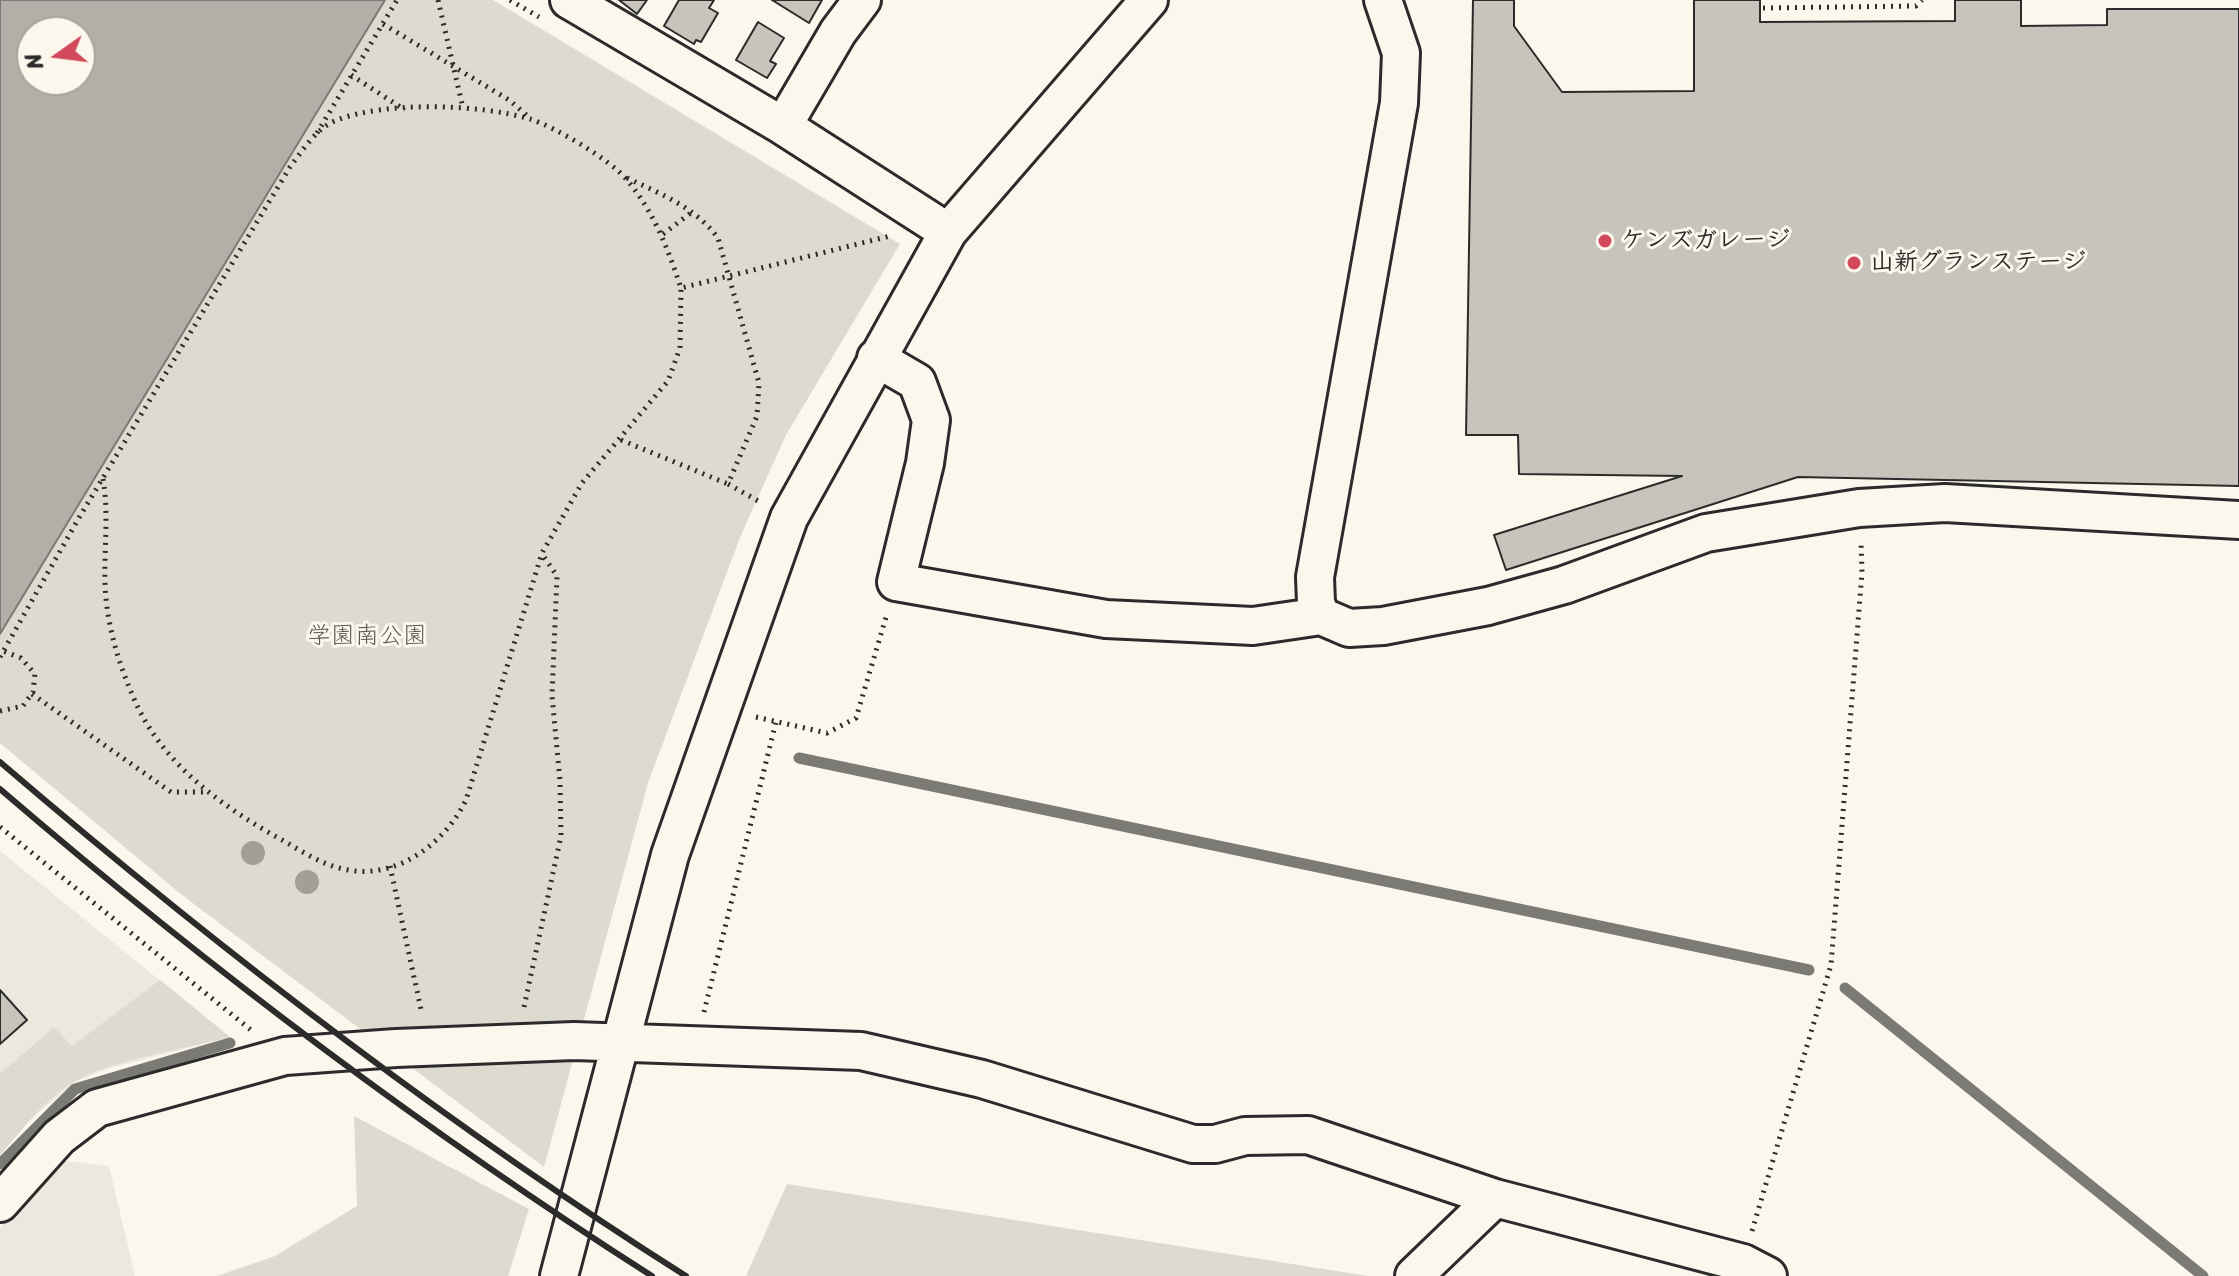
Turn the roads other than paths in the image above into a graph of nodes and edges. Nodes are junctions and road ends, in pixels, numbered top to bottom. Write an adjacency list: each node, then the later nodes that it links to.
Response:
1 (569, 0): 5 (street)
2 (862, 0): 5 (street)
3 (1149, 0): 6 (street)
4 (1383, 0): 9 (street)
5 (783, 126): 6 (street)
6 (935, 223): 7 (street)
7 (876, 358): 9 (street); 10 (street)
8 (2239, 520): 9 (street)
9 (1321, 616)
10 (621, 1041): 11 (street); 12 (street); 14 (street)
11 (1495, 1198): 13 (street); 15 (street)
12 (0, 1203)
13 (1755, 1270)
14 (559, 1276)
15 (1414, 1276)

